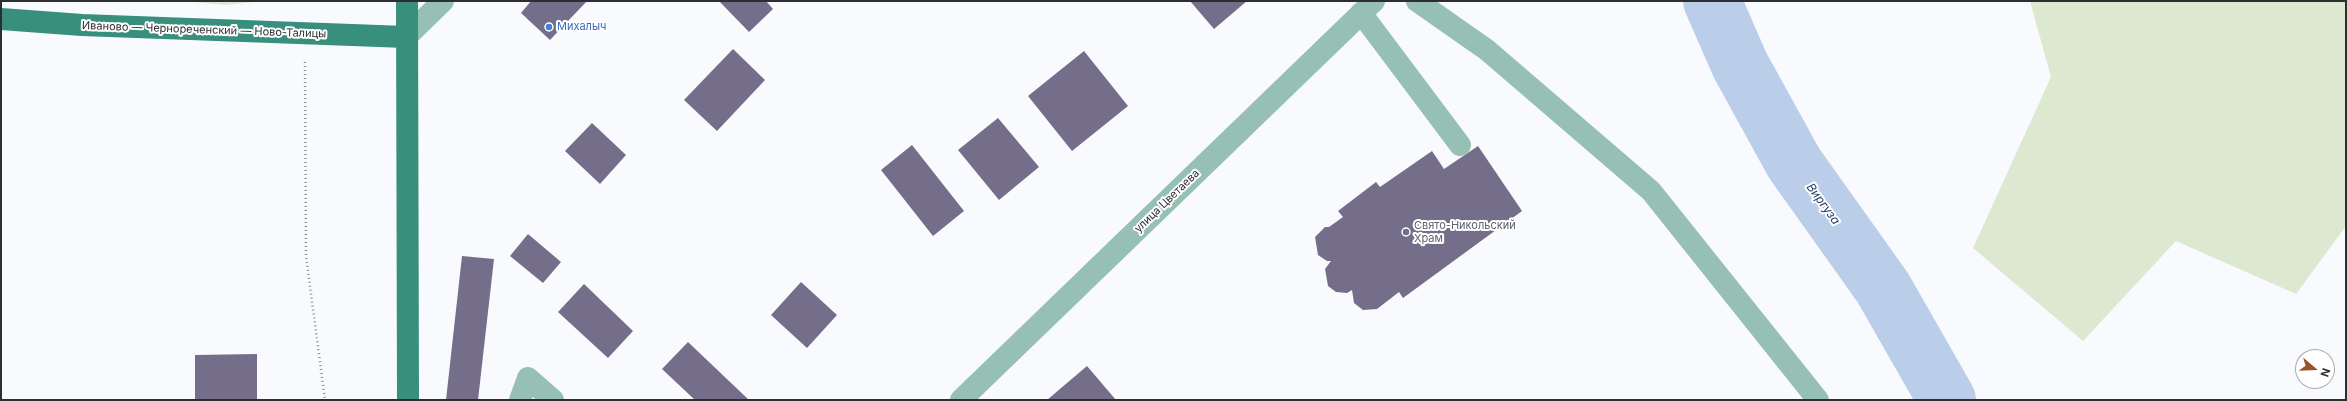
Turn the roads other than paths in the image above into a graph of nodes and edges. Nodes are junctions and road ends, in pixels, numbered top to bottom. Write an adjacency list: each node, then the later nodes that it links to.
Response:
1 (407, 1): 6 (main road)
2 (443, 1): 6 (street)
3 (1417, 1): 12 (street)
4 (1367, 7): 7 (street); 11 (street, улица Цветаева)
5 (1, 18): 6 (main road, Иваново — Чернореченский — Ново-Талицы)
6 (406, 37): 8 (main road)
7 (1460, 145)
8 (408, 400)
9 (520, 400): 10 (street)
10 (553, 400)
11 (961, 400)
12 (1818, 400)

